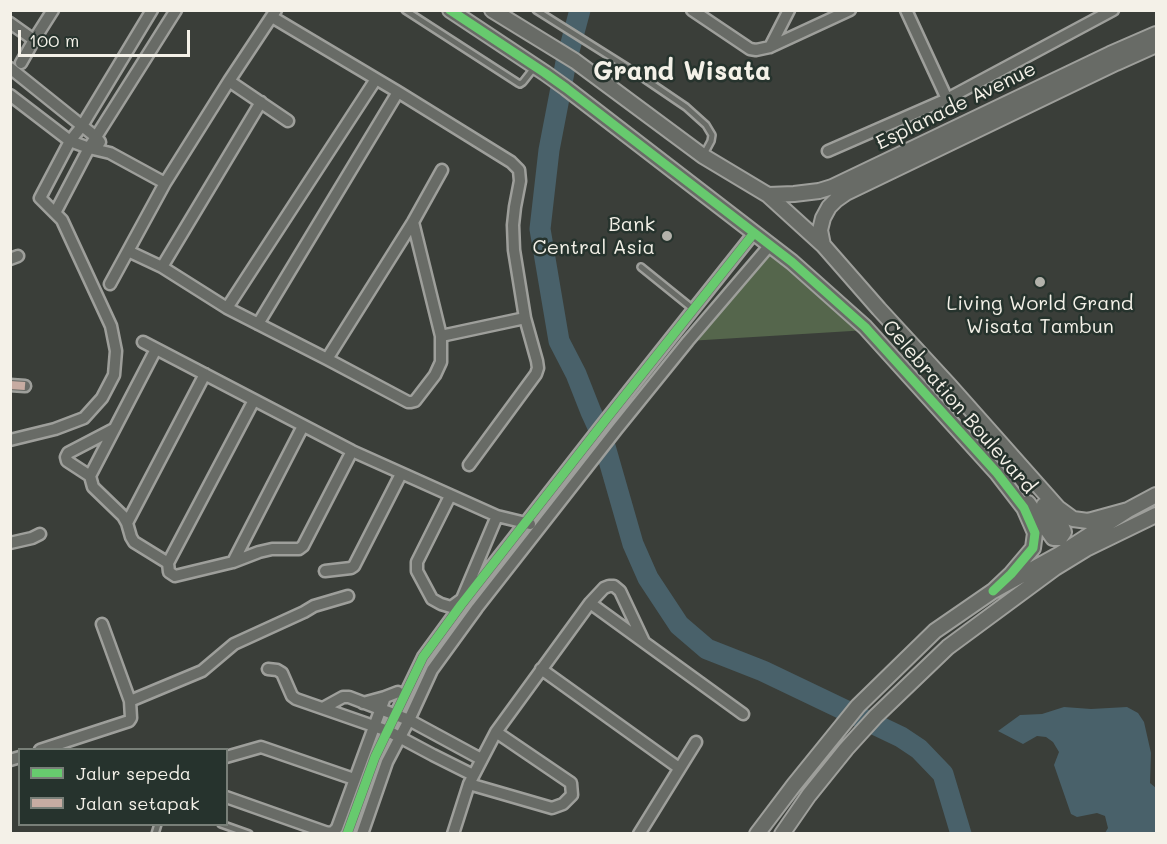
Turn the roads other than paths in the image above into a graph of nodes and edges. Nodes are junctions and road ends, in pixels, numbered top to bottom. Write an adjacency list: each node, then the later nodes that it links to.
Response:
1 (53, 10): 16 (street)
2 (152, 10): 28 (street)
3 (176, 10): 29 (street)
4 (405, 10): 20 (lane)
5 (450, 10): 20 (street)
6 (492, 10): 34 (street)
7 (536, 10): 34 (lane)
8 (692, 10): 18 (street)
9 (789, 10): 18 (street)
10 (850, 10): 18 (street)
11 (906, 10): 25 (street)
12 (1113, 10): 25 (street)
13 (274, 14): 21 (street); 22 (street)
14 (10, 23): 16 (street)
15 (1156, 34): 37 (street, Esplanade Avenue)
16 (34, 40): 19 (street)
17 (1156, 45): 42 (street, Esplanade Avenue)
18 (770, 47)
19 (16, 66): 28 (street)
20 (540, 70): 40 (street)
21 (376, 79): 23 (street); 47 (street)
22 (229, 81): 26 (street); 36 (street)
23 (398, 92): 49 (street); 50 (street)
24 (10, 95): 30 (street)
25 (947, 99): 32 (street)
26 (261, 102): 27 (street); 44 (street)
27 (288, 121)
28 (82, 126): 29 (street); 30 (street)
29 (96, 137): 31 (street); 33 (street)
30 (70, 141): 31 (street); 38 (street)
31 (89, 148): 33 (street); 38 (street)
32 (828, 151)
33 (110, 153): 36 (street)
34 (703, 156): 37 (street)
35 (442, 170): 39 (street)
36 (165, 183): 43 (street)
37 (768, 195): 42 (street, Celebration Boulevard)
38 (55, 213): 62 (street)
39 (413, 222): 51 (street); 54 (street)
40 (754, 233): 41 (street, Celebration Boulevard); 48 (street)
41 (770, 245): 65 (street, Celebration Boulevard); 75 (street)
42 (823, 246): 59 (street, Celebration Boulevard)
43 (128, 251): 44 (street); 46 (street)
44 (162, 267): 47 (street)
45 (641, 267): 48 (lane)
46 (110, 284)
47 (227, 308): 50 (street)
48 (694, 309): 74 (street)
49 (525, 318): 51 (street); 64 (street)
50 (258, 324): 54 (street)
51 (441, 336): 54 (street)
52 (143, 342): 53 (street)
53 (156, 349): 55 (street); 61 (street)
54 (327, 359)
55 (205, 374): 58 (street); 73 (street)
56 (10, 384): 57 (street)
57 (25, 386)
58 (254, 400): 60 (street); 79 (street)
59 (973, 412): 65 (street); 70 (street, Celebration Boulevard)
60 (303, 426): 63 (street); 78 (street)
61 (114, 429): 67 (street); 67 (street)
62 (10, 440)
63 (352, 452): 66 (street); 78 (street)
64 (470, 465)
65 (997, 473): 81 (street, Celebration Boulevard)
66 (401, 474): 69 (street); 80 (street)
67 (90, 476): 73 (street)
68 (1156, 495): 70 (street)
69 (450, 496): 72 (street); 72 (street)
70 (1128, 510): 81 (street)
71 (1156, 515): 116 (street)
72 (497, 516): 74 (street)
73 (127, 523): 79 (street)
74 (525, 523): 75 (street); 95 (street)
75 (540, 528): 96 (street)
76 (40, 534): 77 (street)
77 (10, 543)
78 (233, 562): 79 (street)
79 (168, 563)
80 (325, 571)
81 (993, 591): 115 (street)
82 (348, 596): 90 (street)
83 (590, 603): 85 (street); 85 (street); 87 (street)
84 (102, 624): 90 (street)
85 (644, 642): 94 (street)
86 (268, 669): 92 (street)
87 (541, 669): 99 (street); 105 (street)
88 (398, 692): 89 (street)
89 (385, 697): 91 (street); 93 (street)
90 (130, 701): 102 (street)
91 (363, 703): 92 (street); 93 (street)
92 (323, 708): 97 (street)
93 (379, 710): 95 (street); 97 (street)
94 (742, 714)
95 (396, 715): 96 (street); 98 (street)
96 (409, 720): 100 (street); 104 (street)
97 (374, 726): 98 (street); 106 (street)
98 (388, 731): 100 (street); 111 (street)
99 (496, 732): 104 (street); 107 (street)
100 (401, 737): 107 (street); 112 (street)
101 (696, 742): 105 (street)
102 (46, 748)
103 (228, 756): 106 (street)
104 (481, 759): 107 (street)
105 (679, 768): 114 (street)
106 (354, 779): 108 (street)
107 (471, 780): 113 (street)
108 (228, 798)
109 (223, 826): 110 (lane)
110 (249, 834)
111 (347, 834)
112 (362, 834)
113 (453, 834)
114 (639, 834)
115 (757, 834)
116 (782, 834)

